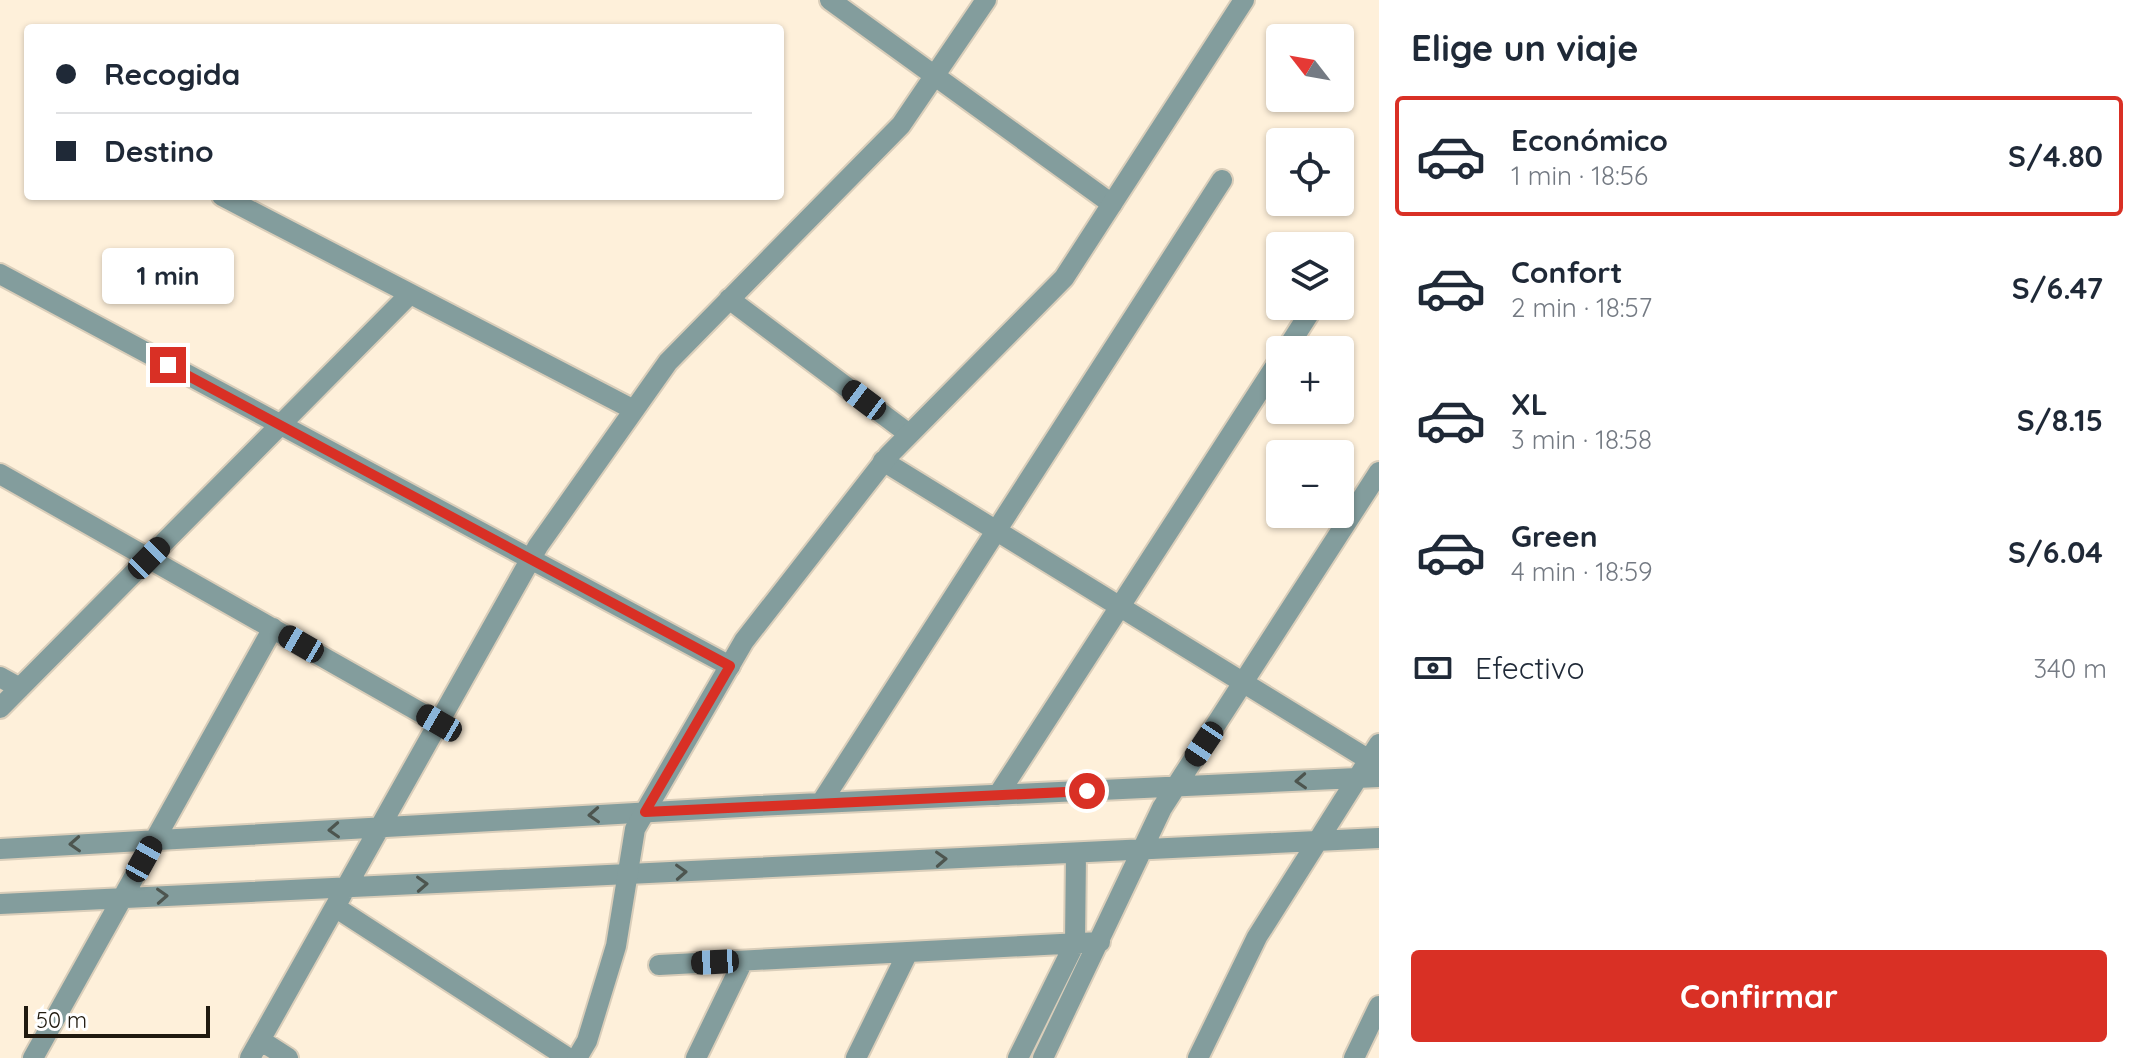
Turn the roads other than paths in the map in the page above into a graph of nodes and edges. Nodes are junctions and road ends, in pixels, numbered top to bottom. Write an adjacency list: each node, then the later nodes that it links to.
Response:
1 (830, 0): 4 (street)
2 (986, 0): 4 (street)
3 (1244, 0): 7 (street)
4 (935, 76): 7 (street); 10 (street)
5 (1222, 180): 18 (street)
6 (230, 200): 9 (street)
7 (1112, 204): 14 (street)
8 (0, 274): 13 (street)
9 (410, 294): 12 (street); 13 (street)
10 (729, 299): 12 (street); 14 (street)
11 (1266, 381): 21 (street)
12 (634, 410): 20 (street)
13 (280, 425): 19 (street); 20 (street)
14 (909, 434): 15 (street)
15 (883, 461): 18 (street); 23 (street)
16 (1379, 472): 25 (street)
17 (0, 474): 19 (street)
18 (997, 529): 21 (street); 33 (street)
19 (149, 558): 22 (street); 26 (street)
20 (531, 560): 23 (street); 28 (street)
21 (1120, 606): 25 (street); 32 (street)
22 (273, 628): 28 (street); 37 (street)
23 (730, 666): 34 (street)
24 (0, 677): 26 (street)
25 (1243, 682): 29 (street); 31 (street)
26 (20, 688): 27 (street)
27 (0, 708)
28 (439, 723): 35 (street)
29 (1377, 762): 30 (street)
30 (1358, 778): 31 (street, one-way to 31); 38 (street)
31 (1176, 786): 32 (street); 40 (street)
32 (998, 795): 33 (street)
33 (821, 803): 34 (street)
34 (645, 812): 35 (street, one-way to 35); 42 (street)
35 (380, 827): 37 (street, one-way to 37); 43 (street)
36 (1379, 838): 38 (street)
37 (154, 840): 39 (street, one-way to 39); 44 (street)
38 (1318, 841): 40 (street); 62 (street)
39 (0, 849)
40 (1143, 850): 41 (street); 47 (street)
41 (1076, 853): 42 (street, one-way to 41); 48 (street)
42 (628, 874): 43 (street, one-way to 42); 58 (street)
43 (346, 887): 44 (street, one-way to 43); 46 (street)
44 (122, 898): 45 (street); 55 (street)
45 (0, 904)
46 (335, 907): 53 (street); 57 (street)
47 (1100, 942): 48 (street); 54 (street)
48 (1075, 943): 49 (street); 61 (street)
49 (908, 952): 50 (street); 60 (street)
50 (743, 961): 51 (street); 59 (street)
51 (659, 965)
52 (1379, 1006): 63 (street)
53 (255, 1049): 56 (street)
54 (1050, 1056)
55 (33, 1058)
56 (288, 1058)
57 (568, 1058)
58 (577, 1058)
59 (696, 1058)
60 (856, 1058)
61 (1018, 1058)
62 (1198, 1058)
63 (1354, 1058)

